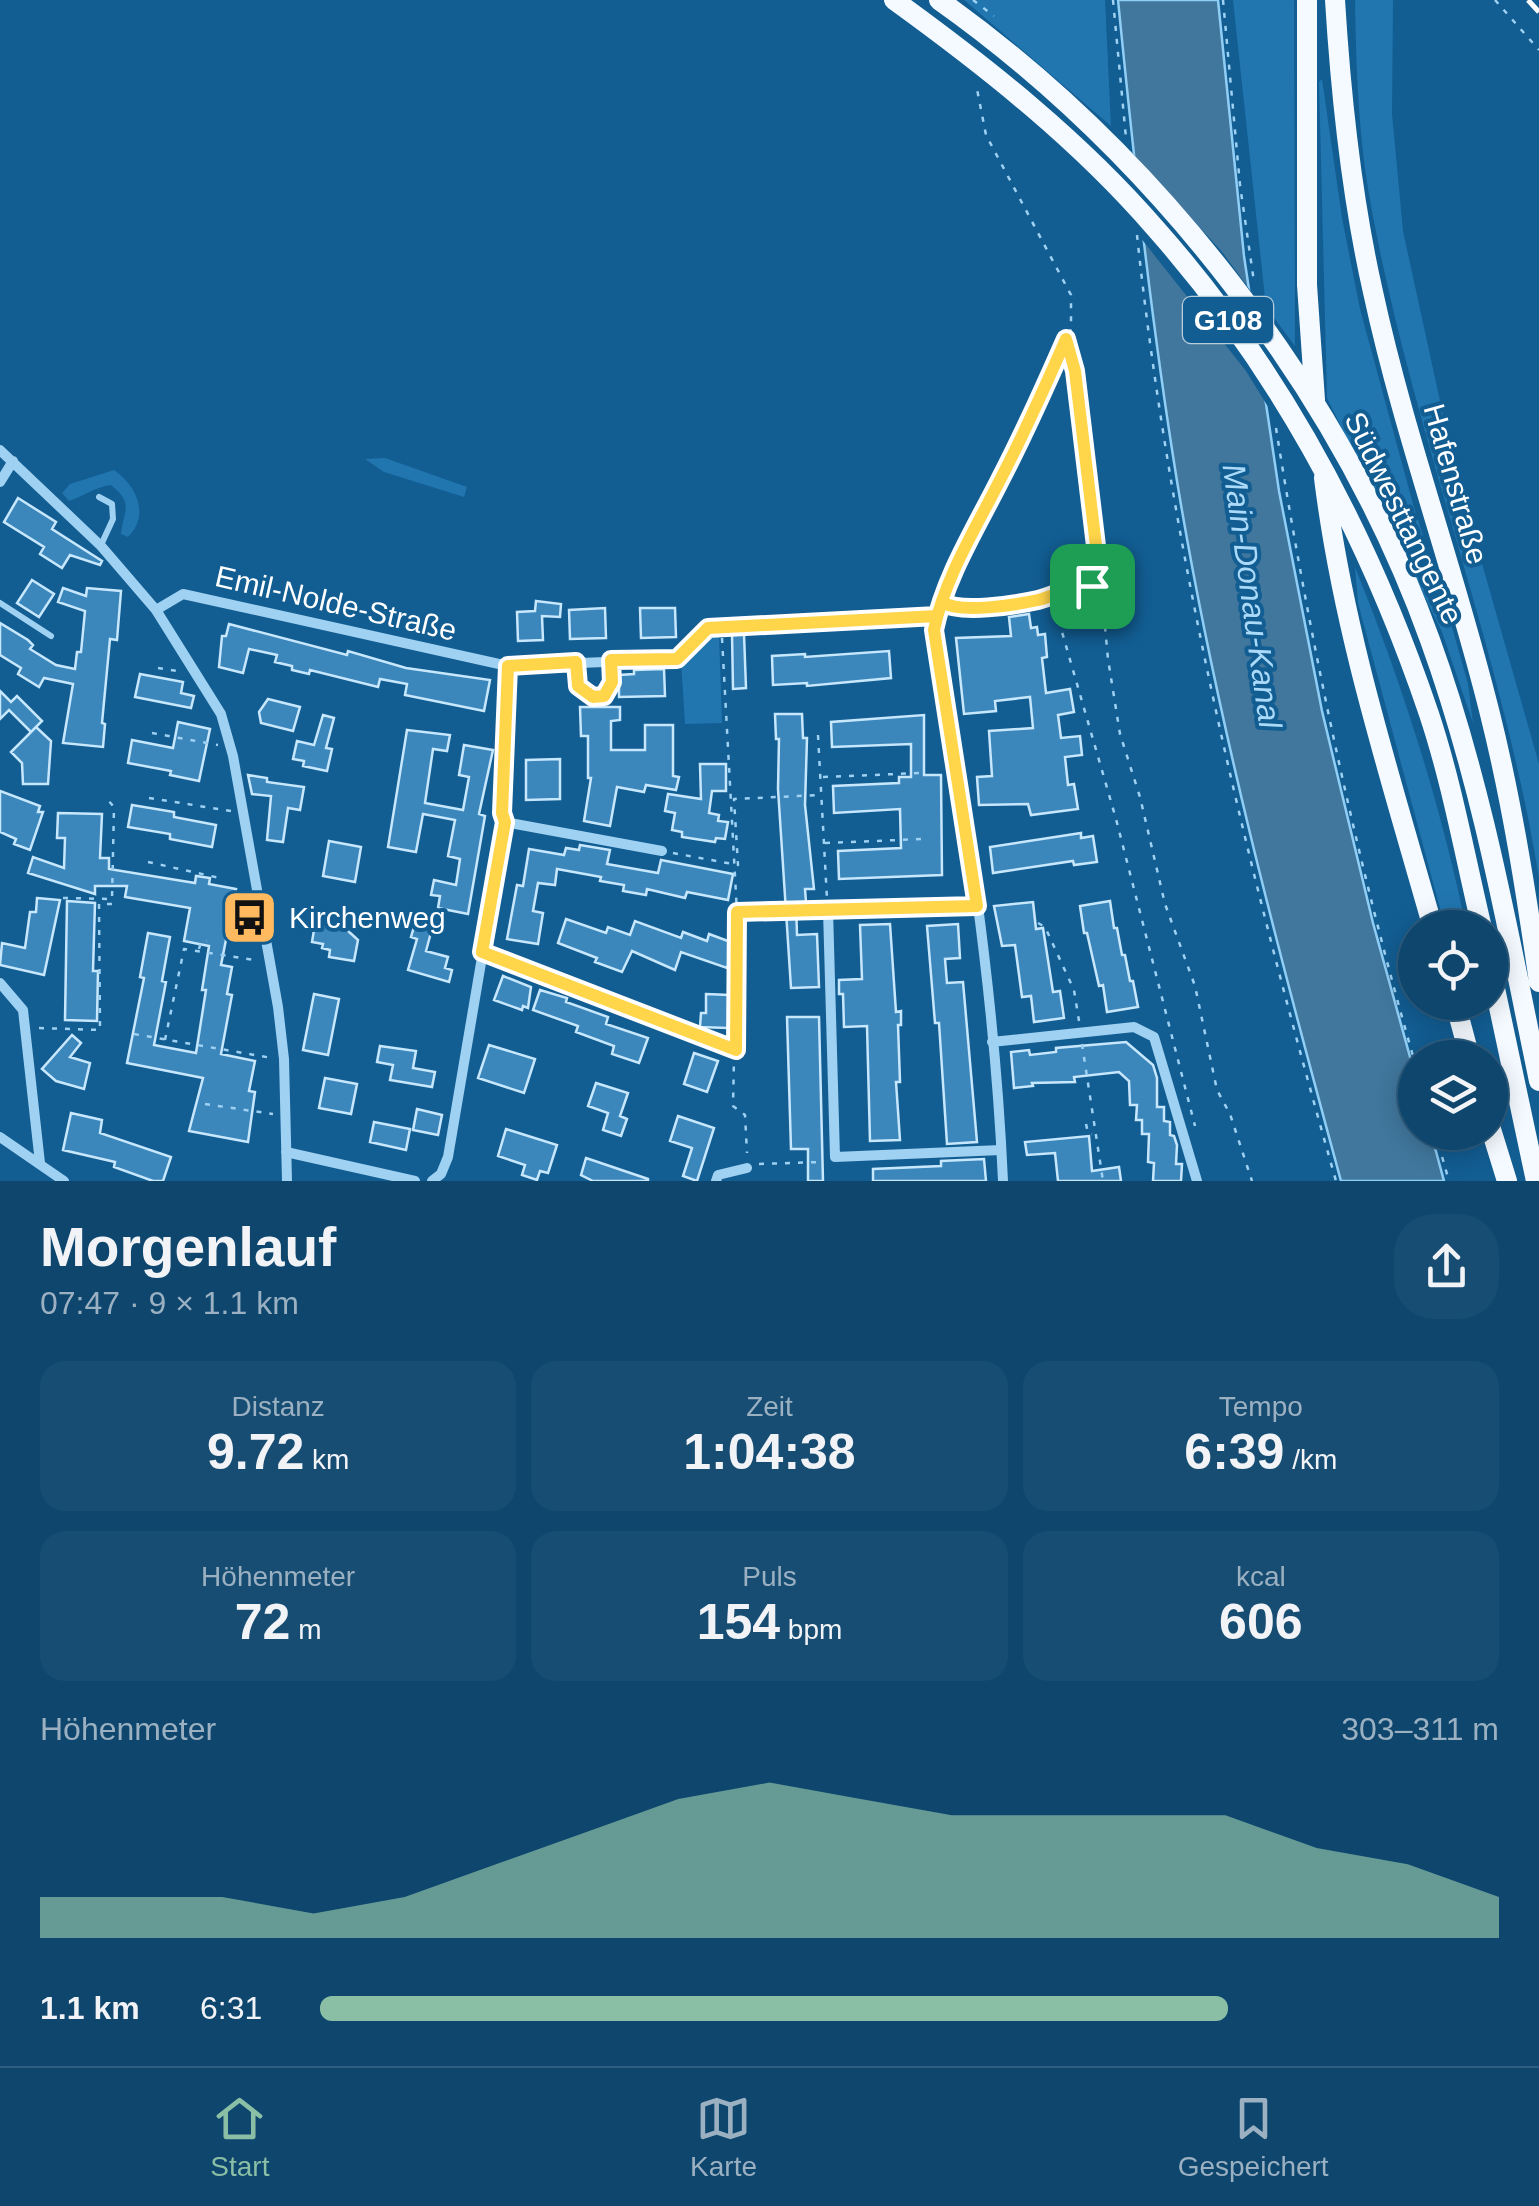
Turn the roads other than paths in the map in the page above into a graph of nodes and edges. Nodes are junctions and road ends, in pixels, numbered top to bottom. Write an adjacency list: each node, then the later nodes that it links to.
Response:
1 (894, 0): 23 (highway, Südwesttangente / G108)
2 (939, 0): 30 (highway, Südwesttangente / G108)
3 (1307, 0): 22 (highway)
4 (1334, 0): 25 (highway, Hafenstraße)
5 (0, 450): 6 (street)
6 (13, 461): 7 (street); 9 (street)
7 (0, 482)
8 (99, 496): 9 (lane)
9 (101, 546): 11 (street)
10 (0, 603): 14 (lane)
11 (156, 610): 18 (street, Emil-Nolde-Straße); 34 (street)
12 (722, 626): 16 (street, Emil-Nolde-Straße)
13 (934, 630): 15 (lane)
14 (51, 636)
15 (935, 644): 21 (street)
16 (611, 660): 17 (street, Emil-Nolde-Straße); 17 (lane)
17 (576, 662): 18 (street, Emil-Nolde-Straße)
18 (508, 666): 19 (street)
19 (505, 822): 20 (street); 24 (street)
20 (662, 851)
21 (977, 906): 29 (street); 32 (street)
22 (1428, 910)
23 (1478, 910)
24 (482, 952): 28 (street); 40 (street)
25 (1539, 982)
26 (0, 983): 35 (street)
27 (1502, 1020): 45 (highway)
28 (659, 1022)
29 (992, 1042): 32 (street); 43 (street)
30 (1539, 1080)
31 (0, 1137): 35 (street)
32 (1001, 1150): 42 (street)
33 (1497, 1150): 44 (highway)
34 (286, 1152): 38 (street); 39 (street)
35 (40, 1163): 37 (street)
36 (747, 1168): 41 (street)
37 (64, 1181)
38 (286, 1181)
39 (415, 1181)
40 (432, 1181)
41 (716, 1181)
42 (1002, 1181)
43 (1197, 1181)
44 (1507, 1181)
45 (1536, 1181)

